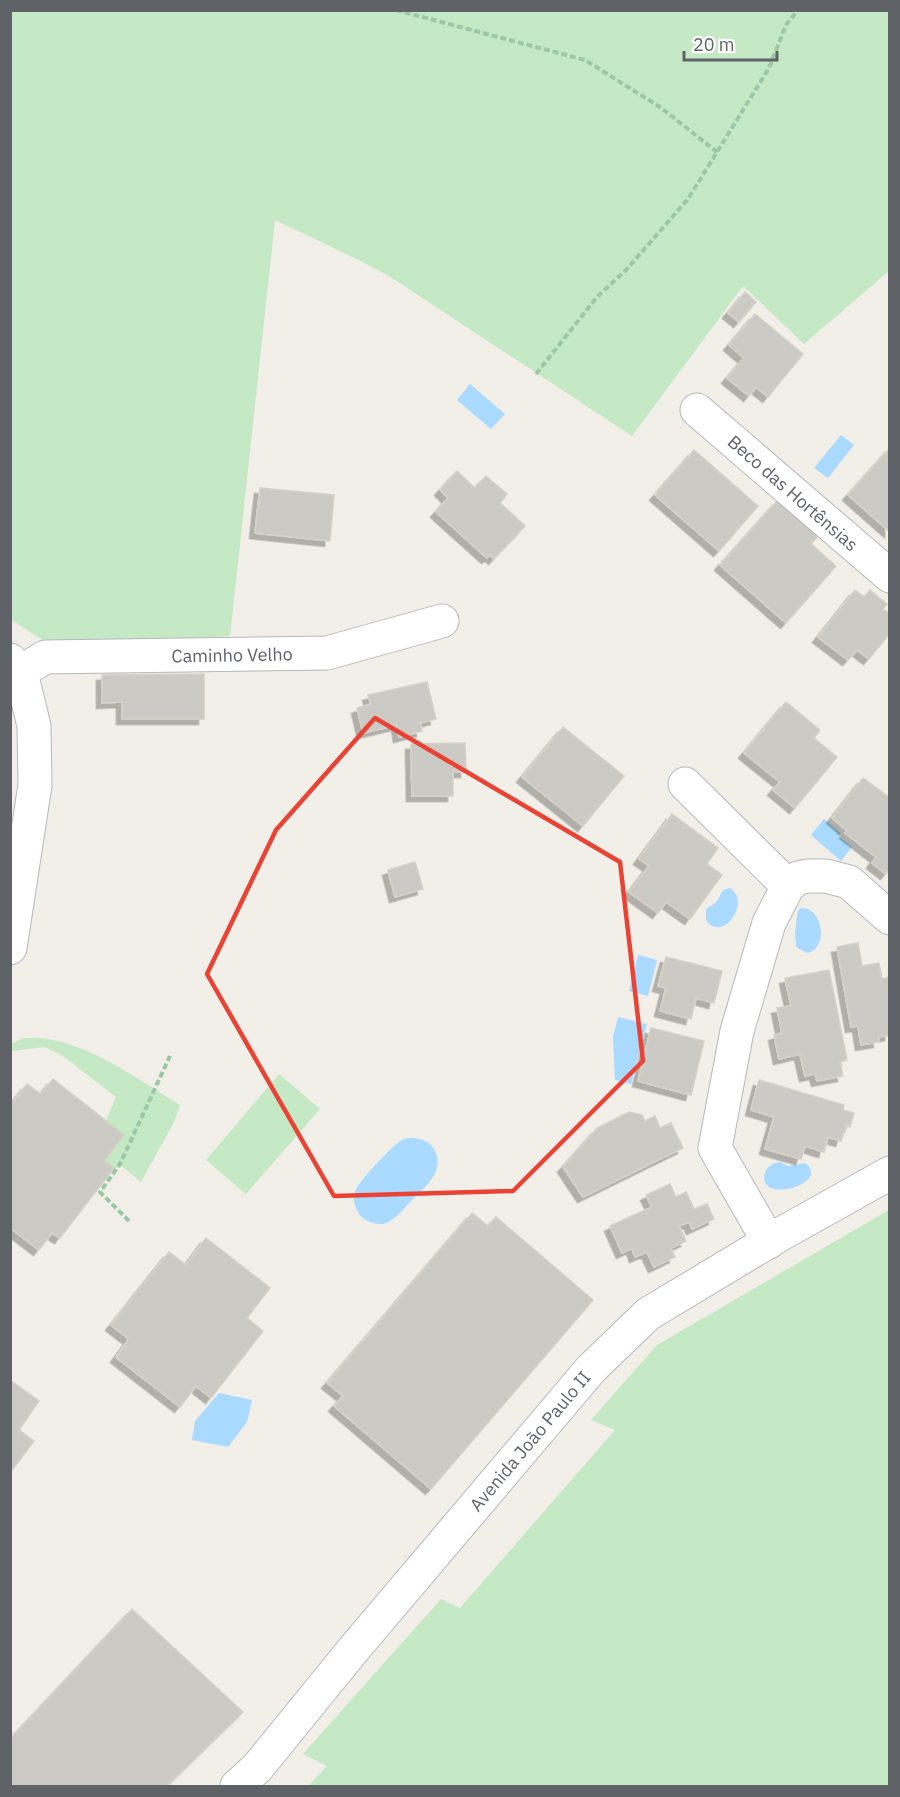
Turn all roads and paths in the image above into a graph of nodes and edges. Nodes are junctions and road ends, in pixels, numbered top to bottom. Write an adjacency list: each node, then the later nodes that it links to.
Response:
1 (396, 10): 3 (path)
2 (798, 10): 3 (path)
3 (717, 152): 4 (path)
4 (536, 374)
5 (697, 410): 6 (street, Beco das Hortênsias)
6 (890, 576)
7 (442, 621): 8 (street, Caminho Velho)
8 (16, 666): 12 (street)
9 (685, 784): 10 (street)
10 (788, 886): 11 (street); 16 (street)
11 (890, 918)
12 (10, 948)
13 (170, 1056): 15 (path)
14 (890, 1173): 16 (street, Avenida João Paulo II)
15 (129, 1221)
16 (769, 1242): 17 (street, Avenida João Paulo II)
17 (237, 1786)

